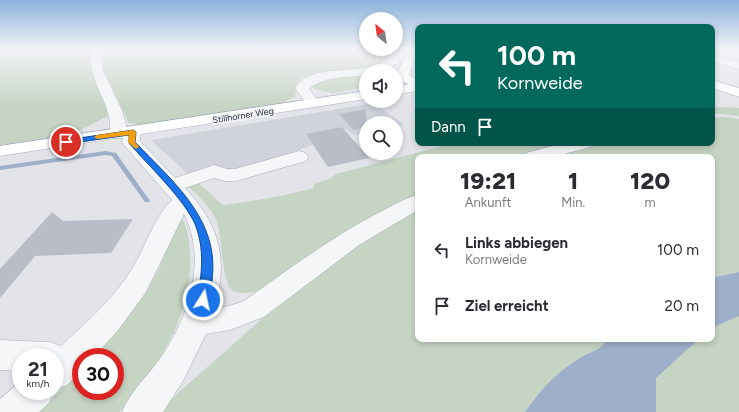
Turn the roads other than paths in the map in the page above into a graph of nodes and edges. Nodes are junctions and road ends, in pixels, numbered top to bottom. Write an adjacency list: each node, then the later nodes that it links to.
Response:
1 (97, 68): 13 (street)
2 (378, 68): 12 (street)
3 (715, 76): 6 (main road)
4 (715, 77): 10 (main road)
5 (403, 80): 7 (main road)
6 (739, 81)
7 (415, 85)
8 (415, 87): 9 (main road)
9 (403, 89)
10 (739, 93)
11 (359, 96): 12 (main road, Stillhorner Weg)
12 (313, 103): 13 (main road, Stillhorner Weg)
13 (126, 133): 15 (main road, Stillhorner Weg); 18 (street)
14 (573, 146): 16 (street)
15 (0, 151)
16 (544, 154)
17 (299, 157): 18 (street)
18 (177, 193): 20 (street); 23 (street)
19 (415, 202): 20 (street)
20 (197, 323): 26 (street)
21 (0, 355): 22 (street)
22 (12, 356)
23 (64, 356)
24 (26, 400): 25 (street)
25 (13, 412)
26 (140, 412)

